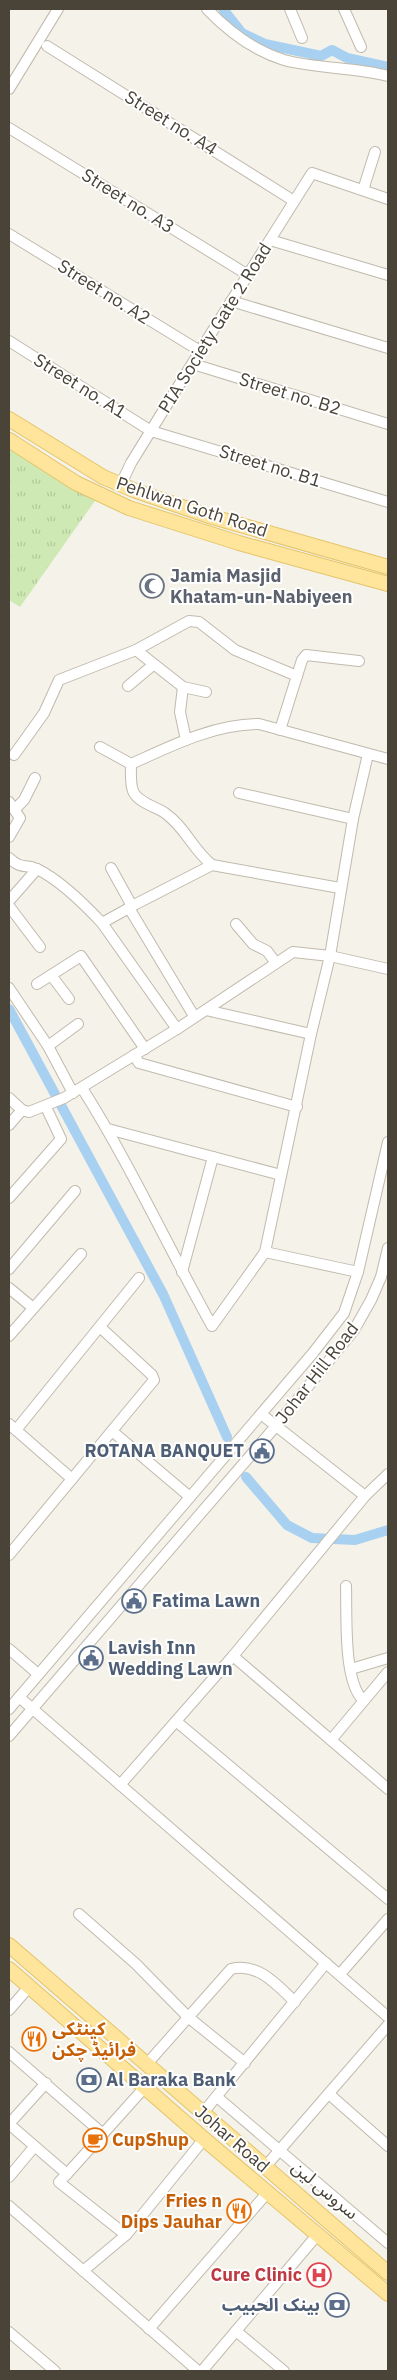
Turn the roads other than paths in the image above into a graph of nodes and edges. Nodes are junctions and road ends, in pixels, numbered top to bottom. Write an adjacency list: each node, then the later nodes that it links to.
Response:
1 (58, 9): 9 (street)
2 (207, 9): 8 (street)
3 (290, 9): 5 (street)
4 (344, 9): 7 (street)
5 (302, 38)
6 (47, 46): 14 (street, Street no. A4)
7 (361, 47)
8 (388, 76)
9 (9, 89)
10 (9, 128): 17 (street, Street no. A3)
11 (375, 152): 12 (street)
12 (363, 190): 13 (street); 14 (street, PIA Society Gate 2 Road)
13 (388, 198)
14 (294, 200): 16 (street, PIA Society Gate 2 Road)
15 (9, 234): 22 (street, Street no. A2)
16 (270, 240): 17 (street, PIA Society Gate 2 Road); 18 (street)
17 (248, 274): 19 (street, PIA Society Gate 2 Road)
18 (388, 275)
19 (231, 301): 21 (street); 22 (street, PIA Society Gate 2 Road)
20 (9, 341): 26 (street, Street no. A1)
21 (388, 348)
22 (200, 351): 23 (street, PIA Society Gate 2 Road)
23 (192, 364): 25 (street, Street no. B2); 26 (street, PIA Society Gate 2 Road)
24 (9, 419): 28 (main road, Pehlwan Goth Road)
25 (388, 424)
26 (151, 431): 30 (street, PIA Society Gate 2 Road); 31 (street, Street no. B1)
27 (9, 440): 29 (main road, Pehlwan Goth Road)
28 (43, 440): 29 (main road); 30 (main road, Pehlwan Goth Road)
29 (32, 454): 33 (main road, Pehlwan Goth Road)
30 (121, 484): 32 (main road, Pehlwan Goth Road)
31 (388, 502)
32 (388, 566)
33 (388, 584)
34 (136, 650): 36 (street); 37 (street); 45 (street)
35 (359, 661): 37 (street)
36 (153, 665): 38 (street); 39 (street)
37 (297, 676): 41 (street)
38 (128, 686)
39 (182, 687): 40 (street); 42 (street)
40 (206, 692)
41 (280, 730): 42 (street); 44 (street)
42 (186, 740): 47 (street)
43 (100, 747): 47 (street)
44 (368, 754): 46 (street); 51 (street)
45 (14, 755)
46 (388, 759)
47 (131, 764): 54 (street)
48 (35, 778): 50 (street)
49 (239, 793): 51 (street)
50 (12, 805): 52 (street)
51 (353, 819): 57 (street)
52 (9, 837)
53 (9, 858): 56 (street)
54 (212, 865): 57 (street); 60 (street)
55 (111, 868): 60 (street)
56 (37, 869): 58 (street); 61 (street)
57 (340, 888): 64 (street)
58 (9, 901)
59 (9, 906): 63 (street)
60 (130, 907): 61 (street); 72 (street)
61 (102, 923): 74 (street)
62 (236, 924): 65 (street)
63 (40, 947)
64 (330, 956): 65 (street); 66 (street); 75 (street)
65 (276, 963): 71 (street)
66 (388, 969)
67 (51, 975): 68 (street); 70 (street); 77 (street)
68 (37, 984)
69 (9, 988): 76 (street)
70 (69, 999)
71 (206, 1010): 72 (street); 75 (street)
72 (194, 1016): 74 (street)
73 (78, 1024): 76 (street)
74 (177, 1029): 77 (street)
75 (311, 1034): 82 (street)
76 (48, 1046): 79 (street)
77 (145, 1049): 78 (street)
78 (134, 1055): 79 (street); 82 (street)
79 (73, 1093): 81 (street); 85 (street)
80 (9, 1098): 83 (street)
81 (48, 1105): 83 (street); 90 (street)
82 (297, 1107): 88 (street)
83 (22, 1110): 84 (street)
84 (9, 1125)
85 (108, 1130): 87 (street); 95 (street)
86 (388, 1142): 96 (street)
87 (213, 1157): 88 (street); 95 (street)
88 (281, 1175): 92 (street)
89 (75, 1191): 94 (street)
90 (9, 1198)
91 (388, 1248): 104 (street, Johar Hill Road)
92 (265, 1252): 95 (street); 96 (street)
93 (81, 1254): 99 (street)
94 (9, 1269)
95 (182, 1272)
96 (358, 1272): 102 (street)
97 (139, 1278): 100 (street)
98 (9, 1288): 99 (street)
99 (32, 1307): 101 (street)
100 (100, 1327): 103 (street); 105 (street)
101 (9, 1336)
102 (261, 1414): 104 (street); 109 (street)
103 (13, 1427): 107 (street)
104 (275, 1427): 108 (street); 123 (street, Johar Hill Road)
105 (112, 1431): 107 (street); 109 (street)
106 (388, 1474): 108 (street)
107 (72, 1479): 111 (street)
108 (365, 1496): 115 (street)
109 (190, 1497): 119 (street)
110 (9, 1536): 111 (street)
111 (18, 1544): 112 (street)
112 (9, 1555)
113 (346, 1586): 117 (street)
114 (9, 1649): 119 (street)
115 (233, 1656): 124 (street); 126 (street)
116 (388, 1658): 117 (street)
117 (351, 1670): 121 (street)
118 (388, 1672): 121 (street)
119 (38, 1674): 120 (street)
120 (19, 1697): 122 (street); 123 (street)
121 (363, 1700): 126 (street)
122 (10, 1706)
123 (32, 1709): 125 (street, Johar Hill Road); 127 (street)
124 (177, 1722): 127 (street); 129 (street)
125 (9, 1736)
126 (331, 1740): 128 (street)
127 (120, 1785): 133 (street)
128 (388, 1789)
129 (388, 1899)
130 (79, 1914): 139 (street)
131 (388, 1919): 135 (street)
132 (9, 1945): 144 (main road, Johar Road)
133 (326, 1963): 135 (street); 137 (street)
134 (9, 1969): 136 (main road, Johar Road)
135 (340, 1974): 140 (street)
136 (30, 1987): 138 (street); 147 (main road, Johar Road)
137 (294, 2002): 139 (street); 143 (street)
138 (9, 2010)
139 (188, 2017): 143 (street); 144 (street)
140 (388, 2017)
141 (388, 2025): 148 (street)
142 (9, 2052): 145 (street)
143 (245, 2063): 149 (street)
144 (146, 2065): 146 (main road, Johar Road)
145 (46, 2083): 152 (street); 153 (street)
146 (168, 2084): 150 (main road); 151 (main road, Johar Road)
147 (145, 2087): 150 (main road, Johar Road); 153 (street)
148 (329, 2094): 155 (street); 157 (street)
149 (217, 2096): 151 (street); 157 (street, سروس لین)
150 (156, 2097): 154 (main road, Johar Road)
151 (202, 2114): 158 (main road, Johar Road)
152 (9, 2124): 156 (street)
153 (103, 2134): 159 (street)
154 (204, 2139): 161 (main road, Johar Road); 164 (street)
155 (388, 2146)
156 (34, 2147): 159 (street); 160 (street)
157 (279, 2151): 158 (street); 165 (street, سروس لین)
158 (265, 2168): 167 (main road, Johar Road)
159 (67, 2174): 164 (street)
160 (9, 2177)
161 (268, 2192): 163 (main road, Johar Road); 169 (street)
162 (9, 2206): 166 (street)
163 (318, 2234): 168 (main road, Johar Road); 170 (street)
164 (126, 2235): 166 (street)
165 (388, 2243)
166 (83, 2271): 169 (street)
167 (388, 2273)
168 (388, 2294)
169 (149, 2329): 173 (street)
170 (236, 2331): 173 (street); 174 (street)
171 (9, 2332): 172 (street)
172 (55, 2371)
173 (200, 2371)
174 (284, 2371)

